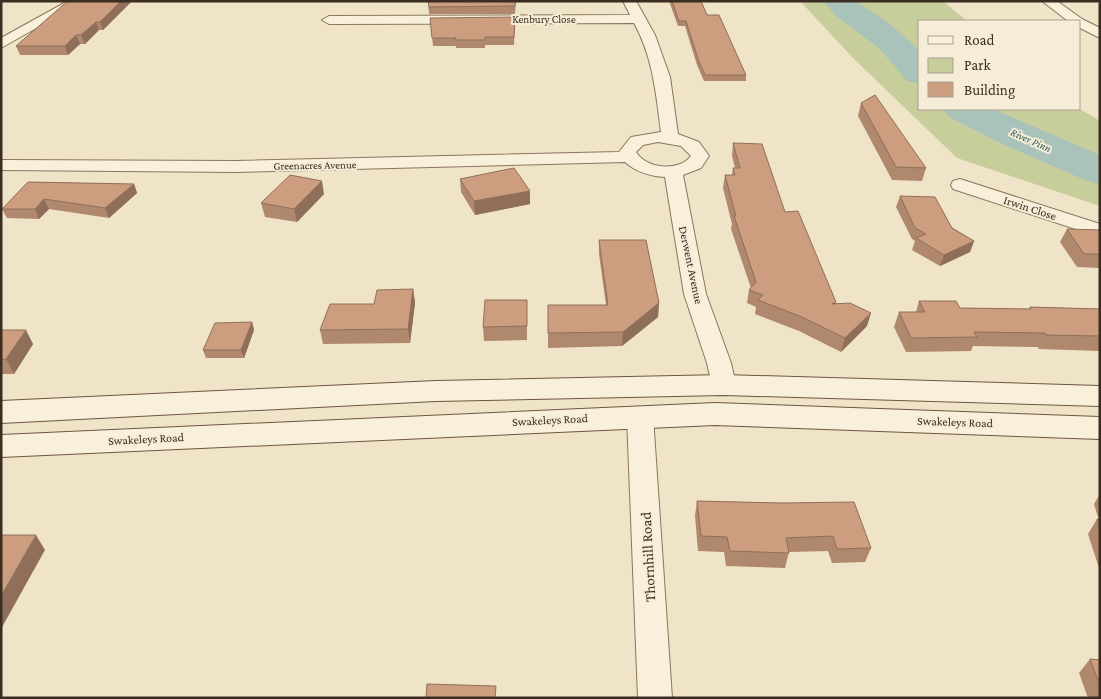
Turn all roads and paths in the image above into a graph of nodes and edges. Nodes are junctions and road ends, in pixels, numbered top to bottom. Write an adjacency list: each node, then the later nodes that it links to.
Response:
1 (78, 1): 9 (street)
2 (629, 1): 4 (street)
3 (1048, 1): 6 (street)
4 (639, 19): 5 (street, Kenbury Close); 10 (street)
5 (329, 20)
6 (1075, 20)
7 (1081, 24): 8 (street)
8 (1100, 34)
9 (1, 44)
10 (670, 137): 11 (street); 13 (street)
11 (628, 157): 12 (street, Greenacres Avenue); 13 (street)
12 (1, 164)
13 (673, 172): 16 (street, Derwent Avenue)
14 (960, 185): 15 (street, Irwin Close)
15 (1100, 231)
16 (724, 385): 17 (main road); 18 (main road)
17 (1100, 396)
18 (292, 398): 19 (main road); 22 (main road)
19 (1, 412)
20 (640, 416): 21 (main road, Swakeleys Road); 22 (main road, Swakeleys Road); 24 (street, Thornhill Road)
21 (1100, 428)
22 (281, 432): 23 (main road, Swakeleys Road)
23 (1, 446)
24 (655, 698)

